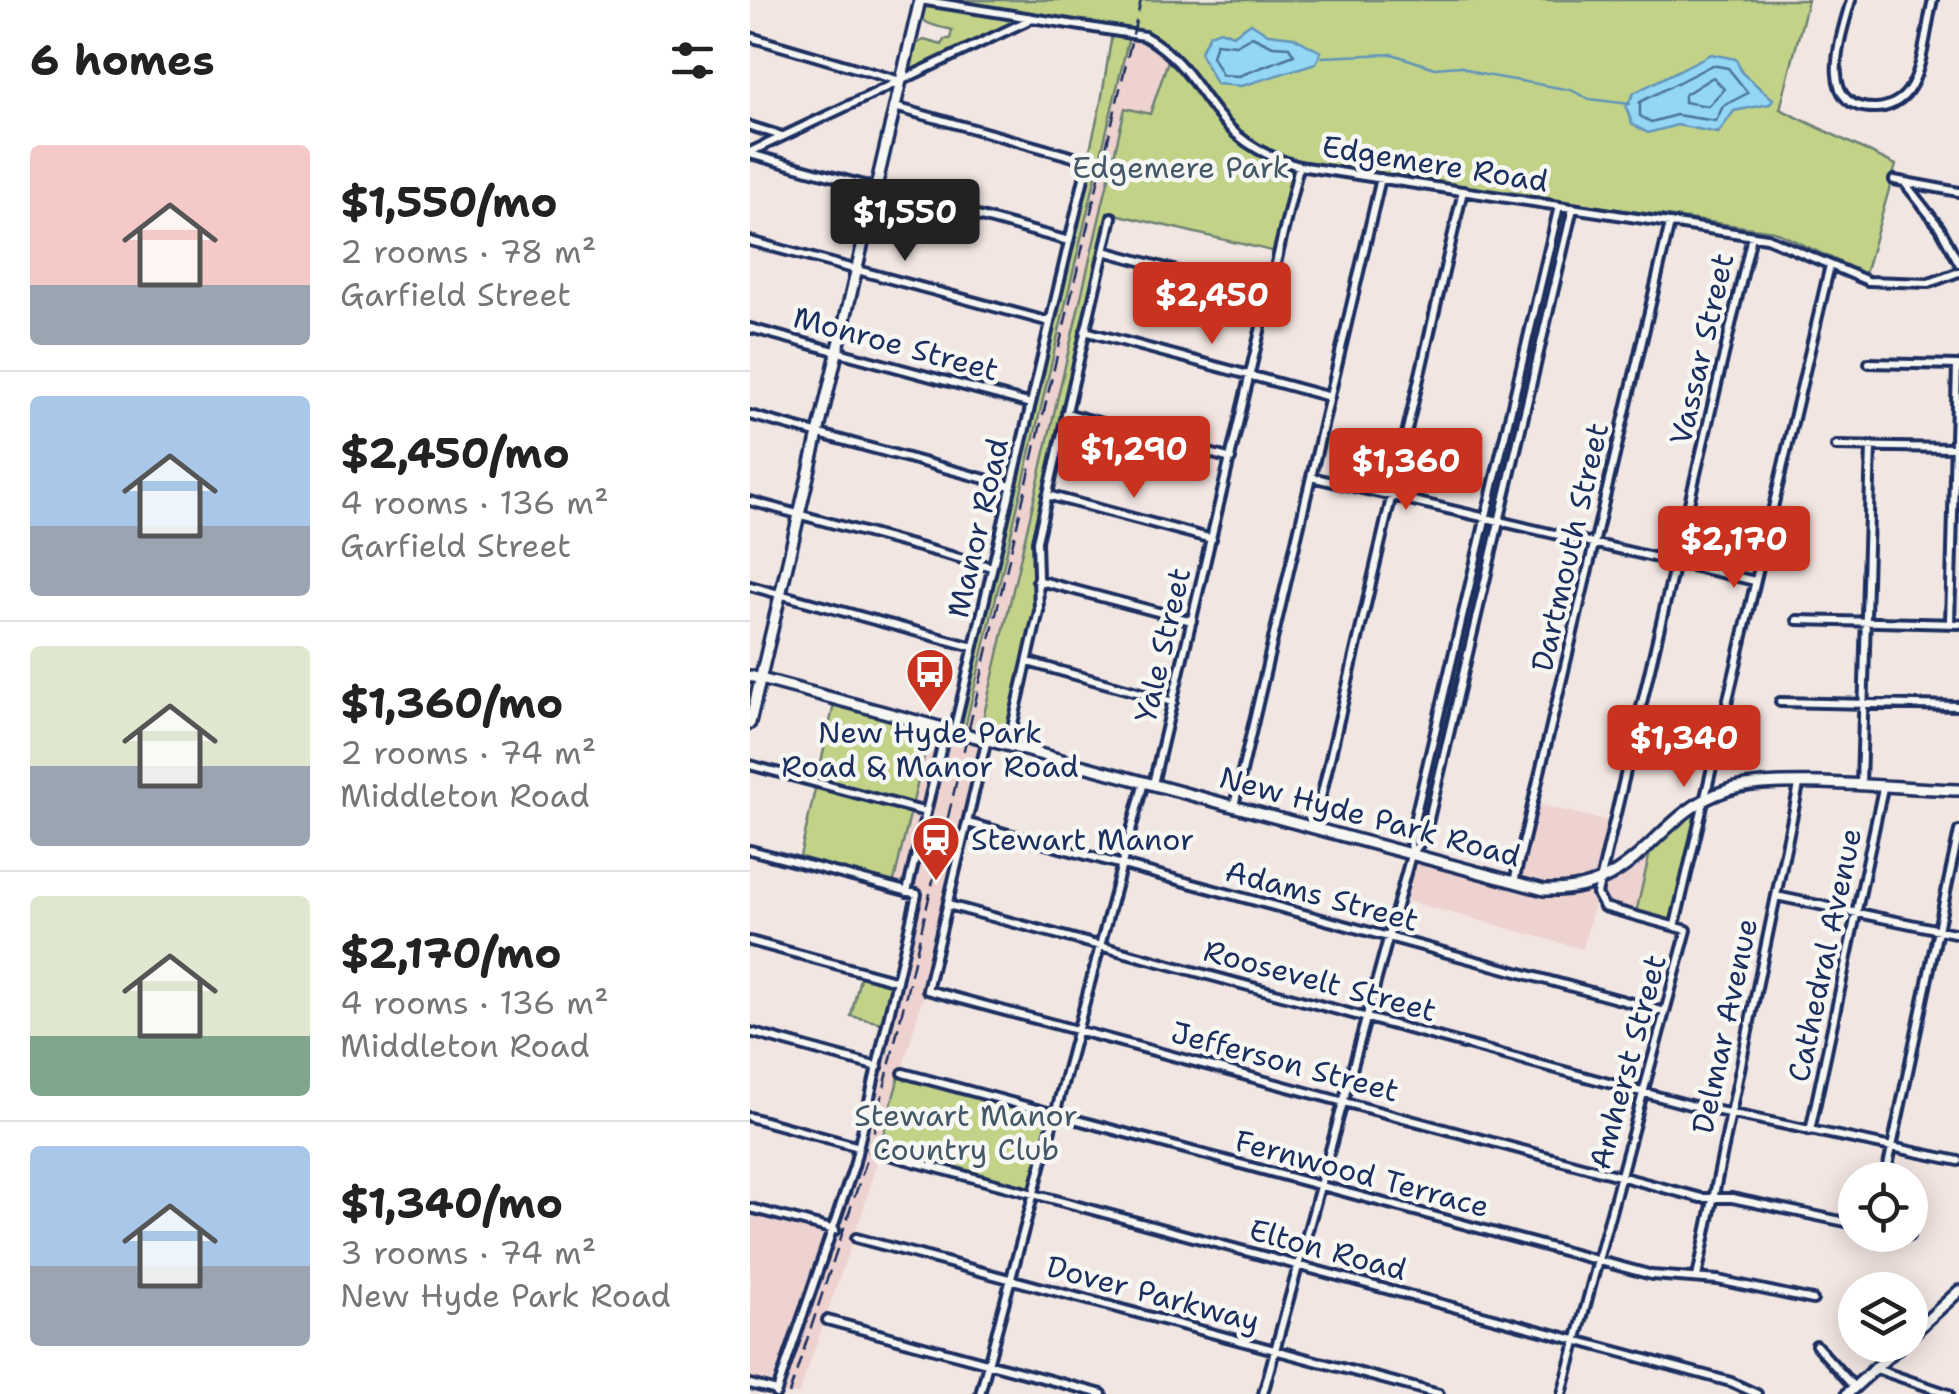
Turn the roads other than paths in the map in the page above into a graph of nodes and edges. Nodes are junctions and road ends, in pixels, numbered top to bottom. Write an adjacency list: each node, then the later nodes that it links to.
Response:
1 (920, 0): 4 (street, Edgemere Road); 6 (main road)
2 (1850, 0): 3 (street)
3 (1932, 0)
4 (1032, 19): 6 (street); 11 (street, Edgemere Road)
5 (750, 37): 6 (street)
6 (901, 81): 7 (main road); 9 (street)
7 (895, 108): 15 (main road); 24 (street, Manor Road)
8 (750, 126): 9 (street)
9 (783, 136): 10 (street)
10 (750, 153): 15 (street)
11 (1299, 166): 12 (street, Edgemere Road); 30 (street, Yale Street)
12 (1381, 178): 16 (street, Edgemere Road); 38 (street)
13 (1894, 180): 14 (street)
14 (1904, 182): 17 (street); 26 (street)
15 (876, 189): 24 (street); 28 (main road)
16 (1463, 191): 18 (street, Edgemere Road); 50 (street)
17 (1959, 192)
18 (1559, 206): 19 (street, Edgemere Road); 53 (street)
19 (1573, 208): 21 (street, Edgemere Road); 54 (street)
20 (1112, 217): 25 (street)
21 (1670, 223): 22 (street, Edgemere Road); 57 (street, Dartmouth Street)
22 (1752, 236): 27 (street, Edgemere Road); 58 (street, Vassar Street)
23 (750, 241): 28 (street)
24 (1069, 241): 31 (street, Manor Road)
25 (1104, 252): 30 (street); 33 (street)
26 (1959, 263)
27 (1830, 265): 29 (street, Edgemere Road); 61 (street)
28 (857, 270): 31 (street); 34 (main road)
29 (1959, 272)
30 (1269, 296): 37 (street, Yale Street)
31 (1050, 322): 39 (street, Manor Road)
32 (750, 328): 34 (street, Monroe Street)
33 (1086, 331): 37 (street); 40 (street)
34 (838, 352): 39 (street, Monroe Street); 42 (main road)
35 (1869, 363): 36 (street)
36 (1958, 365): 45 (street)
37 (1250, 377): 38 (street); 46 (street, Yale Street)
38 (1330, 398): 47 (street)
39 (1030, 404): 48 (street, Manor Road)
40 (1066, 413): 46 (street); 49 (street)
41 (750, 415): 42 (street)
42 (818, 434): 48 (street); 52 (main road)
43 (1836, 446): 44 (street)
44 (1872, 446): 45 (street); 66 (street)
45 (1954, 448): 56 (street)
46 (1230, 459): 55 (street, Yale Street)
47 (1312, 477): 50 (street); 86 (street)
48 (1011, 486): 59 (street, Manor Road)
49 (1047, 495): 55 (street); 60 (street)
50 (1392, 496): 53 (street); 89 (street)
51 (750, 501): 52 (street)
52 (799, 514): 59 (street); 63 (main road)
53 (1486, 518): 54 (street); 92 (street)
54 (1500, 521): 57 (street); 92 (street)
55 (1212, 540): 65 (street, Yale Street)
56 (1956, 541): 67 (street)
57 (1594, 543): 58 (street); 95 (street, Dartmouth Street)
58 (1675, 562): 61 (street); 94 (street, Vassar Street)
59 (992, 567): 68 (street, Manor Road)
60 (1037, 580): 65 (street); 69 (street)
61 (1755, 581): 85 (street)
62 (750, 586): 63 (street)
63 (780, 594): 68 (street); 70 (main road)
64 (1797, 620): 66 (street)
65 (1192, 621): 71 (street, Yale Street)
66 (1867, 621): 67 (street); 73 (street)
67 (1955, 624)
68 (974, 647): 76 (street, Manor Road)
69 (1028, 662): 71 (street); 78 (street)
70 (755, 677): 75 (main road); 76 (main road, New Hyde Park Road)
71 (1173, 702): 80 (street, Yale Street)
72 (1780, 702): 73 (street)
73 (1865, 704): 74 (street); 82 (street)
74 (1959, 706)
75 (750, 723)
76 (950, 730): 77 (main road, New Hyde Park Road); 87 (street, Manor Road)
77 (987, 740): 78 (main road, New Hyde Park Road); 88 (street)
78 (1008, 745): 80 (main road, New Hyde Park Road)
79 (750, 765): 87 (street)
80 (1149, 783): 86 (main road, New Hyde Park Road); 93 (street, Yale Street)
81 (1799, 785): 82 (main road, New Hyde Park Road); 85 (main road, New Hyde Park Road); 97 (street, Delmar Avenue)
82 (1861, 787): 83 (main road, New Hyde Park Road)
83 (1883, 788): 84 (main road, New Hyde Park Road); 99 (street, Cathedral Avenue)
84 (1959, 790)
85 (1703, 801): 94 (main road, New Hyde Park Road); 100 (street)
86 (1234, 806): 89 (main road, New Hyde Park Road)
87 (926, 812): 96 (street, Manor Road)
88 (968, 823): 93 (street, Adams Street); 98 (street)
89 (1314, 828): 92 (main road, New Hyde Park Road)
90 (1959, 831): 101 (street)
91 (750, 850): 96 (street)
92 (1411, 855): 95 (main road, New Hyde Park Road); 103 (street)
93 (1123, 865): 103 (street, Adams Street); 105 (street, Yale Street)
94 (1600, 881): 95 (main road, New Hyde Park Road); 100 (street)
95 (1514, 882)
96 (908, 892): 106 (street, Manor Road)
97 (1776, 896): 99 (street); 116 (street, Delmar Avenue)
98 (948, 905): 105 (street, Roosevelt Street); 109 (street, Jefferson Street)
99 (1857, 913): 101 (street); 118 (street, Cathedral Avenue)
100 (1675, 925): 107 (street, Amherst Street)
101 (1938, 930): 102 (street); 120 (street)
102 (1959, 934)
103 (1388, 937): 107 (street, Adams Street); 108 (street)
104 (750, 941): 106 (street)
105 (1101, 945): 108 (street, Roosevelt Street); 109 (street, Yale Street)
106 (897, 981): 111 (street)
107 (1665, 1012): 113 (street, Amherst Street)
108 (1366, 1017): 113 (street, Roosevelt Street); 114 (street)
109 (1078, 1030): 114 (street, Jefferson Street); 115 (street, Yale Street)
110 (750, 1032): 111 (street)
111 (878, 1067): 119 (street)
112 (902, 1073): 115 (street, Fernwood Terrace)
113 (1644, 1092): 116 (street, Roosevelt Street); 124 (street, Amherst Street)
114 (1343, 1101): 124 (street, Jefferson Street); 125 (street)
115 (1056, 1114): 125 (street, Fernwood Terrace); 126 (street, Yale Street)
116 (1730, 1114): 118 (street, Roosevelt Street); 127 (street, Delmar Avenue)
117 (750, 1117): 119 (street)
118 (1810, 1131): 120 (street, Roosevelt Street)
119 (859, 1146): 130 (street)
120 (1892, 1148): 122 (street); 123 (street, Roosevelt Street)
121 (885, 1154): 126 (street, Elton Road)
122 (1889, 1162)
123 (1959, 1162)
124 (1621, 1176): 127 (street, Jefferson Street); 132 (street, Amherst Street)
125 (1320, 1186): 132 (street, Fernwood Terrace); 133 (street)
126 (1034, 1194): 133 (street, Elton Road); 135 (street, Yale Street)
127 (1712, 1198): 129 (street, Jefferson Street); 134 (street, Delmar Avenue)
128 (750, 1208): 130 (street)
129 (1838, 1221)
130 (835, 1230): 148 (street)
131 (856, 1238): 135 (street, Dover Parkway)
132 (1598, 1260): 134 (street, Fernwood Terrace); 140 (street, Amherst Street)
133 (1298, 1265): 140 (street, Elton Road); 142 (street)
134 (1697, 1277): 137 (street, Fernwood Terrace)
135 (1011, 1279): 142 (street, Dover Parkway); 144 (street, Yale Street)
136 (1959, 1292): 139 (main road)
137 (1813, 1300)
138 (827, 1320): 144 (street)
139 (1928, 1320)
140 (1576, 1340): 153 (street, Amherst Street); 154 (street, Elton Road)
141 (1816, 1346): 147 (street)
142 (1275, 1350): 151 (street); 152 (street, Dover Parkway)
143 (1883, 1362): 145 (main road)
144 (988, 1363): 149 (street, Yale Street); 150 (street)
145 (1876, 1369): 147 (main road); 155 (street)
146 (750, 1384): 148 (street)
147 (1850, 1391)
148 (777, 1393)
149 (980, 1394)
150 (1102, 1394)
151 (1263, 1394)
152 (1438, 1394)
153 (1562, 1394)
154 (1757, 1394)
155 (1948, 1394)

